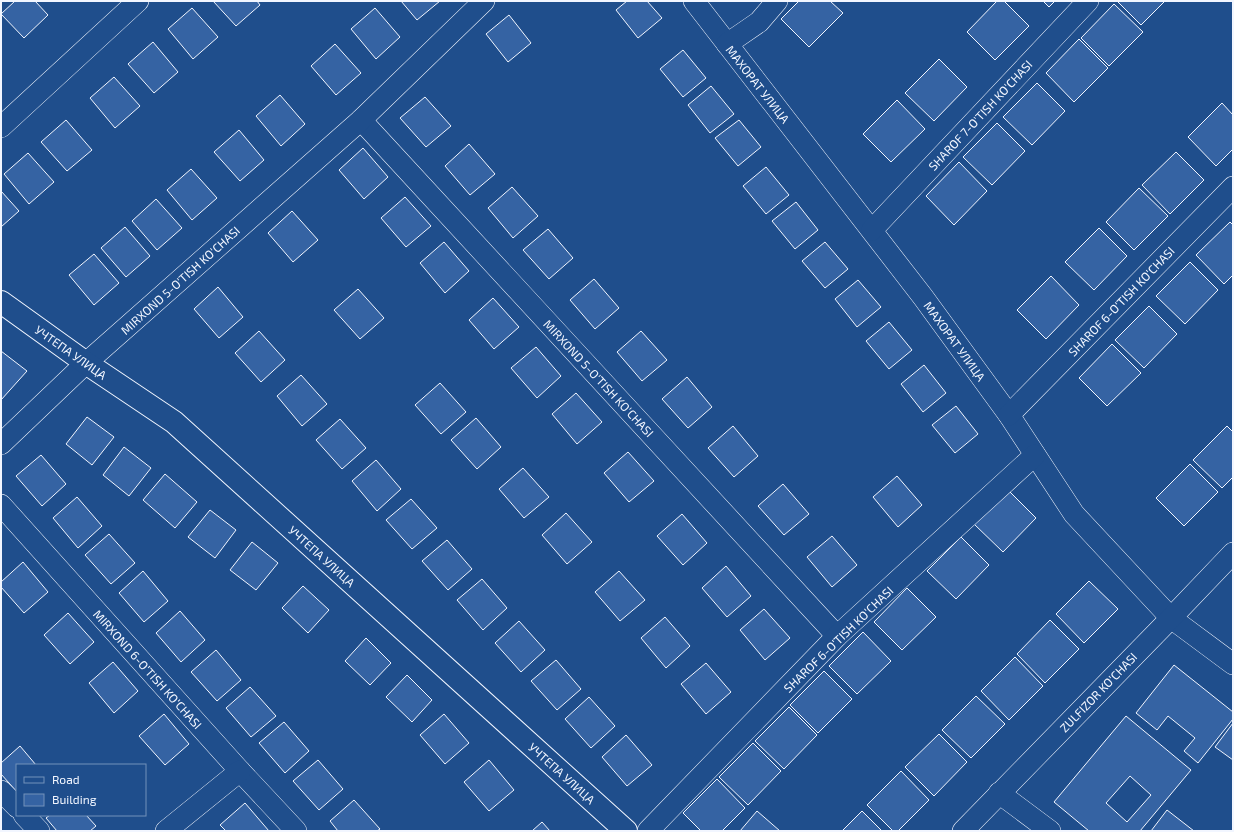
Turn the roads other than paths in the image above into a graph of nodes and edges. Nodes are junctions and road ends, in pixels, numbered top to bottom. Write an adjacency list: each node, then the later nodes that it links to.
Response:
1 (138, 1): 8 (street)
2 (484, 1): 7 (street, MIRXOND 5-O'TISH KO'CHASI)
3 (694, 1): 6 (street, МАХОРАТ УЛИЦА)
4 (777, 1): 6 (street)
5 (1088, 1): 10 (street, SHAROF 7-O'TISH KO'CHASI)
6 (727, 44): 10 (street, МАХОРАТ УЛИЦА)
7 (361, 120): 12 (street, MIRXOND 5-O'TISH KO'CHASI); 19 (street, MIRXOND 5-O'TISH KO'CHASI)
8 (1, 127)
9 (1233, 187): 13 (street, SHAROF 6-O'TISH KO'CHASI)
10 (872, 230): 13 (street, МАХОРАТ УЛИЦА)
11 (1, 302): 12 (street, УЧТЕПА УЛИЦА)
12 (86, 363): 14 (street, MIRXOND 5-O'TISH KO'CHASI); 29 (street, УЧТЕПА УЛИЦА)
13 (1009, 415): 15 (street, МАХОРАТ УЛИЦА)
14 (1, 444)
15 (1035, 455): 18 (street, МАХОРАТ УЛИЦА); 19 (street, SHAROF 6-O'TISH KO'CHASI)
16 (1, 505): 21 (street, MIRXOND 6-O'TISH KO'CHASI)
17 (1233, 552): 18 (street, ZULFIZOR KO'CHASI)
18 (1171, 618): 20 (street, МАХОРАТ УЛИЦА); 23 (street, ZULFIZOR KO'CHASI)
19 (837, 636): 30 (street, SHAROF 6-O'TISH KO'CHASI)
20 (1233, 664)
21 (240, 771): 27 (street); 28 (street, MIRXOND 6-O'TISH KO'CHASI)
22 (1, 791): 24 (street)
23 (999, 793): 31 (street, ZULFIZOR KO'CHASI); 32 (street)
24 (16, 807)
25 (25, 816): 26 (street)
26 (39, 831)
27 (166, 831)
28 (296, 831)
29 (626, 831)
30 (648, 831)
31 (962, 831)
32 (1050, 831)

